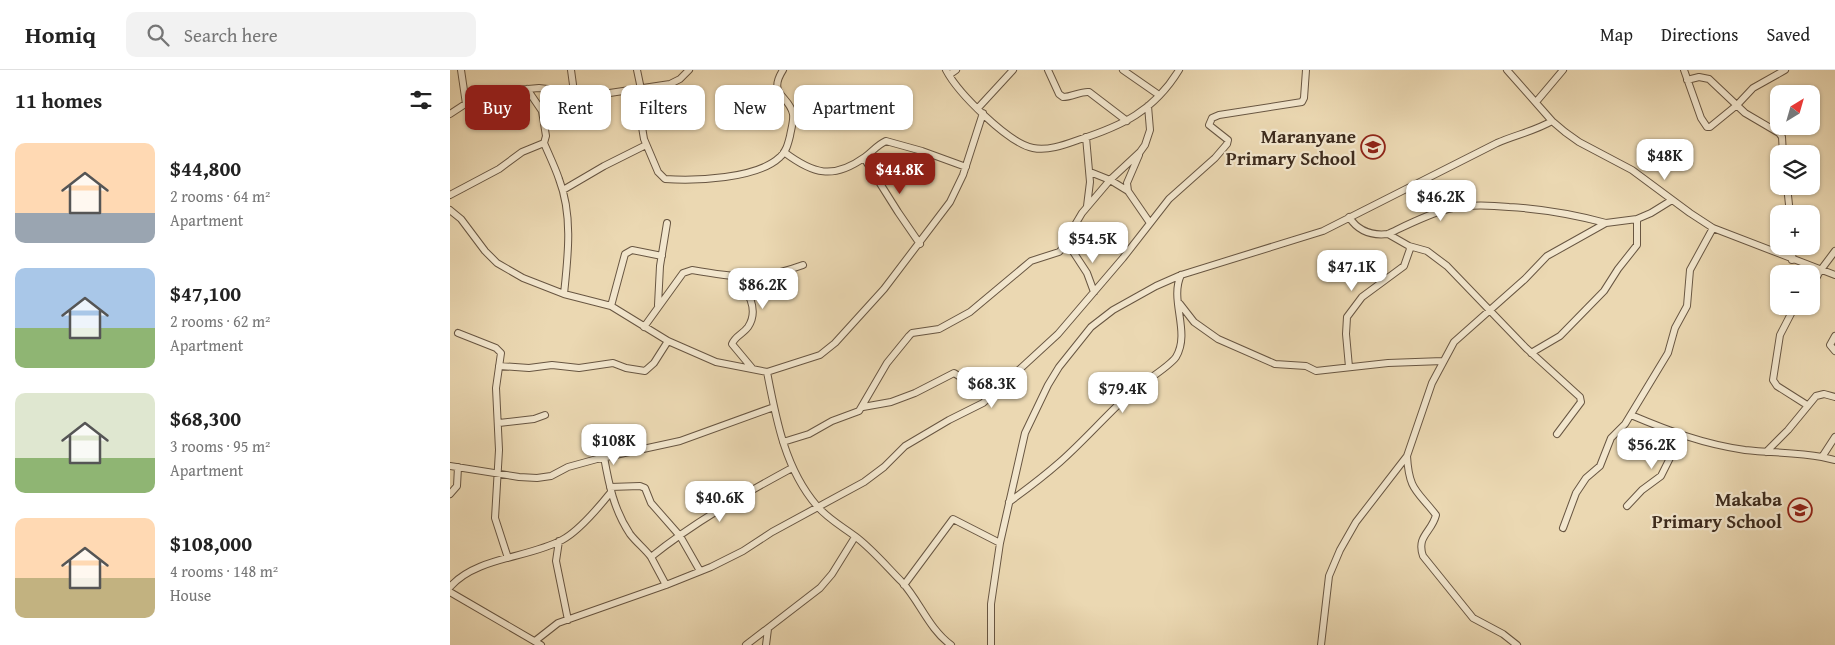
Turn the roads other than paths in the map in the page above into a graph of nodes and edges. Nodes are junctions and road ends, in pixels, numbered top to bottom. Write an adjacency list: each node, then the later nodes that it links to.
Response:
1 (461, 70): 23 (street)
2 (571, 70): 18 (street)
3 (637, 70): 19 (street)
4 (690, 70): 20 (street)
5 (783, 70): 39 (street)
6 (956, 70): 16 (street)
7 (1013, 70): 29 (street)
8 (1048, 70): 31 (street)
9 (1123, 70): 22 (street)
10 (1179, 70): 22 (street)
11 (1306, 70): 54 (street)
12 (1507, 70): 24 (street)
13 (1562, 70): 24 (street)
14 (1684, 70): 17 (street)
15 (1785, 70): 25 (street)
16 (948, 73): 29 (street)
17 (1687, 80): 25 (street); 25 (street)
18 (573, 85)
19 (640, 85)
20 (664, 85)
21 (530, 93): 28 (street)
22 (1158, 95): 27 (street)
23 (465, 97)
24 (1536, 102): 32 (street)
25 (1736, 104): 38 (street)
26 (465, 105): 30 (street)
27 (1148, 106): 31 (street); 40 (street)
28 (540, 108)
29 (981, 110): 35 (street); 42 (street)
30 (450, 114)
31 (1128, 121): 35 (street)
32 (1552, 121): 48 (street); 51 (street)
33 (545, 130): 36 (street)
34 (643, 130): 37 (street)
35 (1086, 137): 43 (street)
36 (544, 143): 45 (street); 47 (street)
37 (646, 145): 39 (street); 45 (street)
38 (1783, 145)
39 (784, 152): 41 (street)
40 (1140, 152): 44 (street); 46 (street)
41 (864, 158): 42 (street); 59 (street)
42 (966, 167): 59 (street)
43 (1090, 172): 44 (street); 49 (street)
44 (1110, 180): 46 (street); 49 (street)
45 (562, 190): 72 (street)
46 (1128, 191): 54 (street)
47 (450, 195)
48 (1672, 200): 52 (street); 56 (street)
49 (1087, 207): 58 (street)
50 (450, 210): 72 (street)
51 (1349, 217): 57 (street); 68 (street)
52 (1636, 219): 55 (street); 83 (street)
53 (667, 223): 63 (street)
54 (1150, 223): 71 (street)
55 (1606, 224): 57 (street); 76 (street)
56 (1713, 228): 64 (street); 95 (street)
57 (1388, 234): 60 (street)
58 (1069, 242): 71 (street); 93 (street)
59 (920, 244): 88 (street)
60 (1409, 246): 76 (street); 86 (street)
61 (1835, 251): 67 (street)
62 (1792, 255): 64 (street)
63 (662, 256): 74 (street); 75 (street)
64 (1792, 260): 66 (street)
65 (803, 265): 70 (street)
66 (1805, 265)
67 (1820, 271): 69 (street)
68 (1181, 274): 73 (street); 112 (street)
69 (1835, 275)
70 (736, 277): 75 (street); 87 (street)
71 (1094, 292): 89 (street)
72 (564, 294): 74 (street)
73 (1178, 300): 86 (street); 112 (street)
74 (611, 306): 78 (street)
75 (658, 306): 78 (street)
76 (1489, 311): 83 (street); 84 (street)
77 (1790, 315): 91 (street)
78 (644, 327): 81 (street)
79 (458, 333): 85 (street)
80 (1835, 336): 82 (street)
81 (668, 340): 85 (street); 87 (street)
82 (1835, 351)
83 (1531, 352): 97 (street)
84 (1443, 361): 86 (street); 102 (street)
85 (499, 366): 96 (street)
86 (1349, 367)
87 (752, 368): 88 (street)
88 (767, 372): 92 (street)
89 (1016, 374): 93 (street); 114 (street)
90 (1835, 397): 91 (street)
91 (1807, 405): 101 (street)
92 (774, 407): 100 (street); 103 (street)
93 (863, 407): 100 (street)
94 (545, 415): 96 (street)
95 (1631, 415): 98 (street); 115 (street)
96 (499, 423): 109 (street)
97 (1557, 434)
98 (1681, 436): 101 (street); 113 (street)
99 (1835, 437): 104 (street)
100 (783, 442): 108 (street)
101 (1766, 452): 104 (street)
102 (1407, 456): 134 (street); 135 (street)
103 (604, 458): 109 (street); 110 (street)
104 (1822, 458): 105 (street)
105 (1835, 460)
106 (450, 466): 107 (street)
107 (458, 467): 109 (street); 111 (street)
108 (792, 468): 114 (street); 116 (street)
109 (499, 473): 121 (street)
110 (610, 489): 116 (street); 118 (street); 120 (street)
111 (450, 494)
112 (1009, 502): 119 (street)
113 (1627, 506)
114 (818, 507): 117 (street); 122 (street)
115 (1563, 528)
116 (680, 536): 120 (street); 122 (street)
117 (856, 537): 124 (street); 128 (street)
118 (559, 542): 121 (street); 127 (street)
119 (1000, 543): 124 (street); 133 (street)
120 (651, 557): 123 (street)
121 (508, 558): 125 (street)
122 (700, 571): 123 (street)
123 (666, 585): 127 (street)
124 (904, 585): 132 (street)
125 (450, 587)
126 (450, 592): 129 (street)
127 (568, 620): 129 (street)
128 (768, 629): 130 (street); 131 (street)
129 (538, 643)
130 (746, 645)
131 (766, 645)
132 (951, 645)
133 (991, 645)
134 (1321, 645)
135 (1516, 645)

